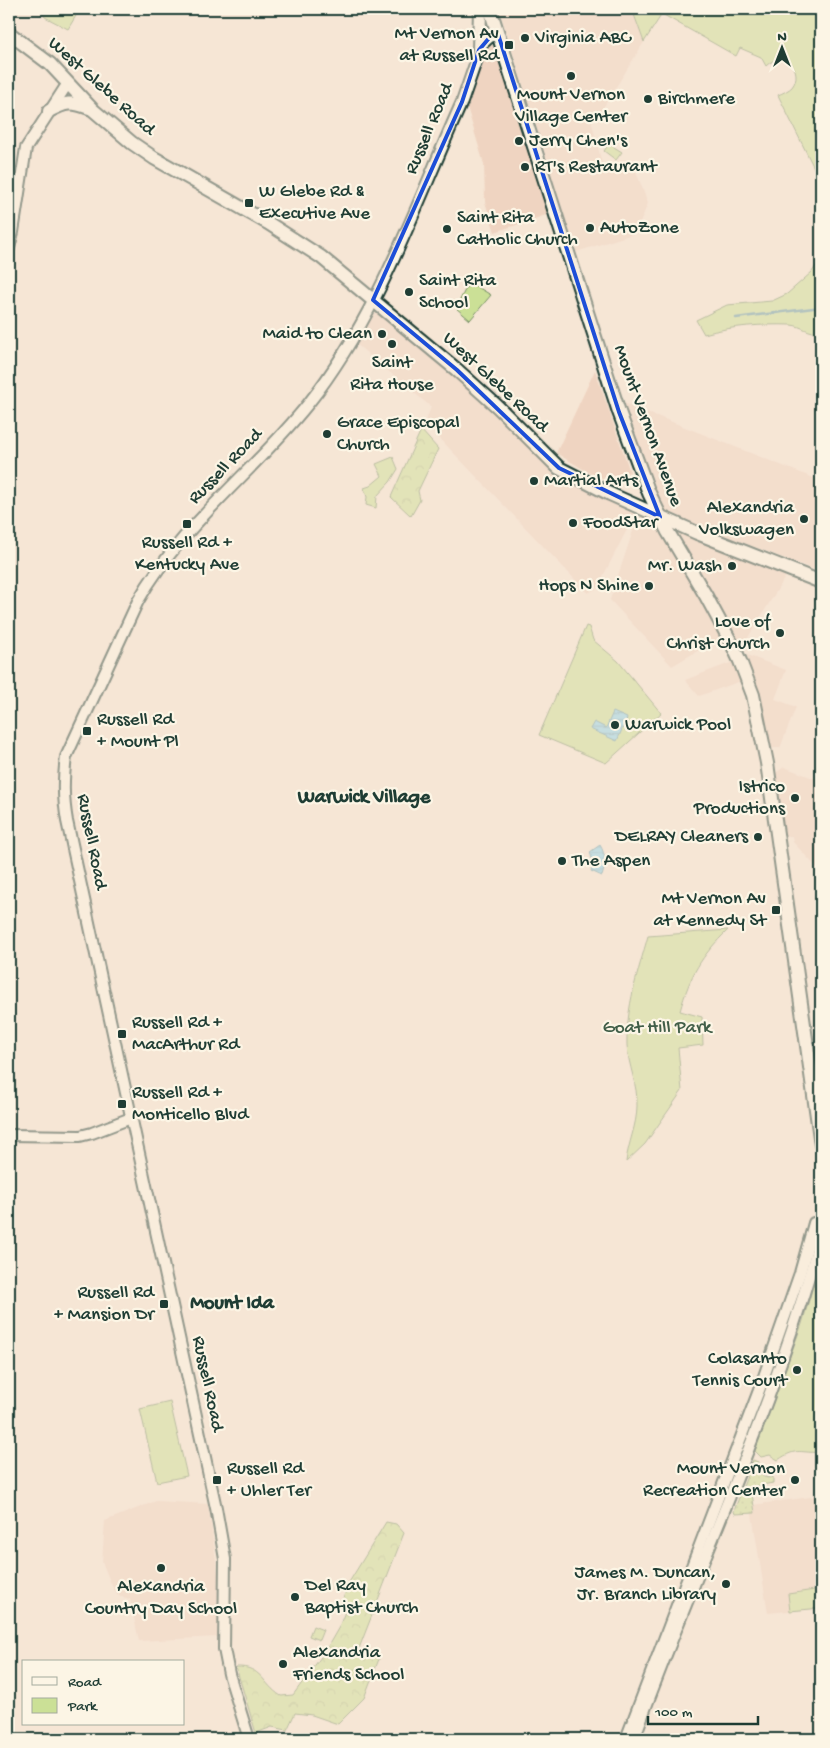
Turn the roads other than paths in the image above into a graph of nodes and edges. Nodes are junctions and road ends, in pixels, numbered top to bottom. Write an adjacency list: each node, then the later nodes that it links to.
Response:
1 (480, 9): 5 (main road)
2 (490, 9): 4 (main road, Mount Vernon Avenue)
3 (9, 33): 6 (main road, West Glebe Road)
4 (498, 34): 5 (street); 11 (main road, Mount Vernon Avenue)
5 (479, 50): 10 (street, Russell Road)
6 (68, 83): 7 (main road, West Glebe Road); 8 (street)
7 (92, 109): 8 (main road); 10 (main road, West Glebe Road)
8 (49, 111): 9 (street)
9 (9, 248)
10 (373, 300): 11 (main road, West Glebe Road); 13 (street, Russell Road)
11 (660, 517): 12 (main road, West Glebe Road); 15 (main road, Mount Vernon Avenue)
12 (821, 582)
13 (131, 1118): 14 (street); 19 (street, Russell Road)
14 (9, 1135)
15 (821, 1145)
16 (821, 1223): 18 (street)
17 (821, 1234): 18 (street)
18 (805, 1275): 20 (street); 21 (street)
19 (249, 1739)
20 (626, 1739)
21 (634, 1739)

